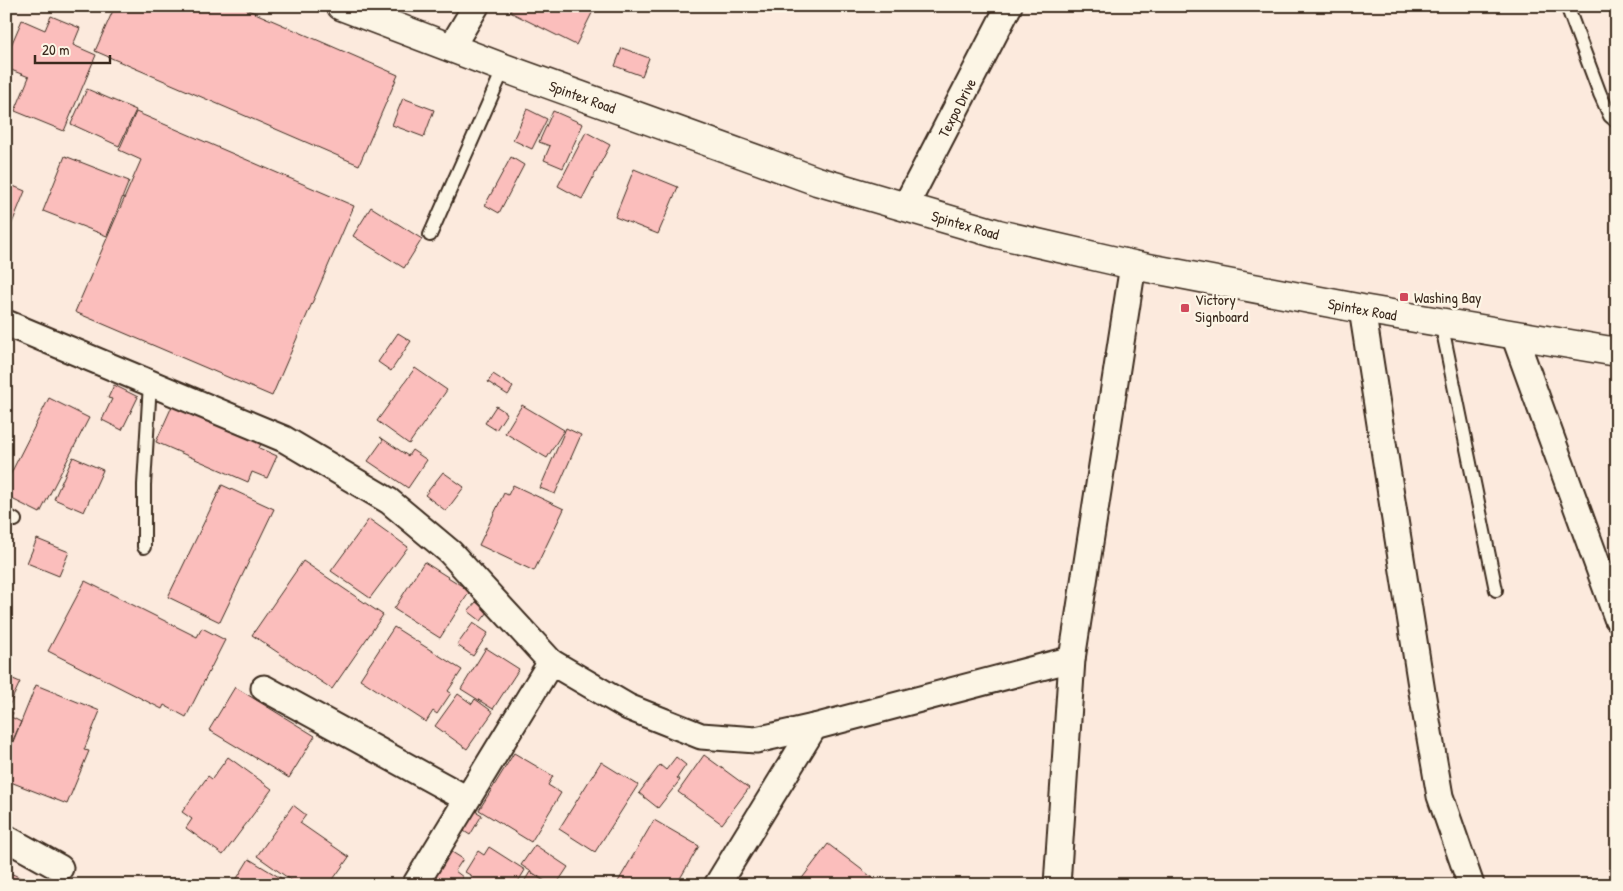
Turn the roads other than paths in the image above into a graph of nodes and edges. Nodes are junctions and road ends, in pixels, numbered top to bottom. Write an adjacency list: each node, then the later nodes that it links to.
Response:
1 (341, 6): 5 (main road, Spintex Road)
2 (476, 6): 5 (street)
3 (1008, 6): 8 (street, Texpo Drive)
4 (1567, 6): 7 (lane)
5 (451, 48): 6 (main road, Spintex Road)
6 (504, 68): 8 (main road, Spintex Road); 9 (lane)
7 (1617, 122)
8 (904, 207): 10 (main road, Spintex Road)
9 (430, 235)
10 (1134, 265): 11 (main road, Spintex Road); 20 (street)
11 (1362, 309): 12 (main road, Spintex Road); 30 (street)
12 (1441, 322): 14 (main road, Spintex Road); 18 (lane)
13 (6, 323): 16 (street)
14 (1514, 335): 15 (main road, Spintex Road); 19 (street)
15 (1617, 352)
16 (150, 383): 17 (lane); 21 (street)
17 (144, 546)
18 (1496, 590)
19 (1617, 618)
20 (1072, 659): 23 (street); 29 (street)
21 (551, 662): 23 (street); 24 (street)
22 (264, 688): 24 (street)
23 (814, 727): 28 (street)
24 (467, 799): 27 (street)
25 (6, 838): 26 (street)
26 (60, 868)
27 (415, 885)
28 (717, 885)
29 (1057, 885)
30 (1471, 885)

